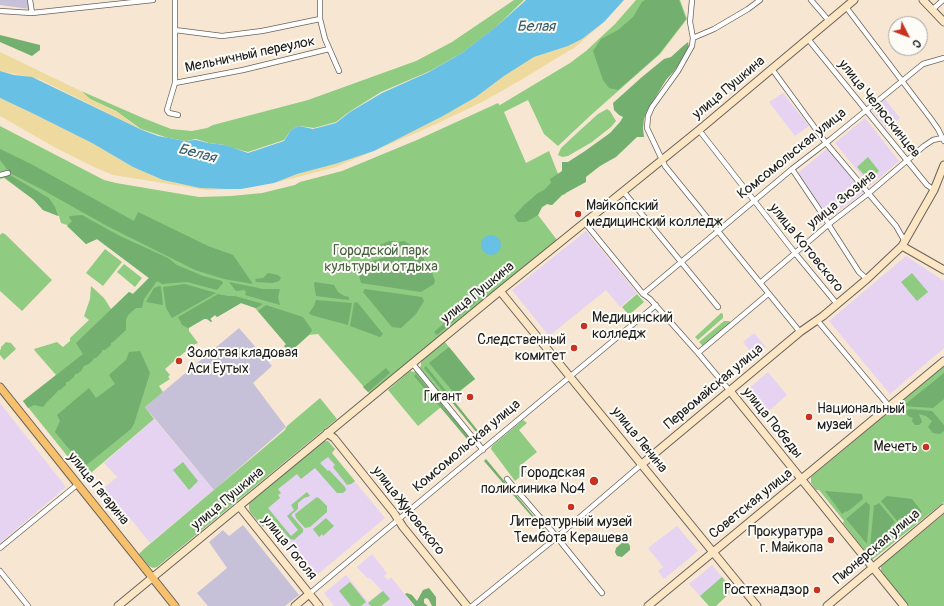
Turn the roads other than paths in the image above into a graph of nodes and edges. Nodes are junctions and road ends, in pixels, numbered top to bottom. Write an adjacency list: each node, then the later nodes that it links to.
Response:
1 (30, 0): 15 (street)
2 (153, 0): 11 (street)
3 (175, 0): 19 (street)
4 (320, 0): 16 (street)
5 (692, 0): 20 (street)
6 (760, 0): 20 (street)
7 (811, 0): 17 (street)
8 (854, 0): 12 (street, улица Пушкина)
9 (923, 0): 13 (street)
10 (943, 0): 13 (street)
11 (130, 1): 15 (street)
12 (846, 7): 17 (street, улица Пушкина); 26 (street)
13 (933, 9): 18 (street)
14 (0, 11): 15 (street)
15 (32, 13)
16 (320, 19): 19 (street); 22 (street)
17 (829, 21): 21 (street, улица Пушкина)
18 (944, 22)
19 (175, 30): 27 (street)
20 (693, 38): 33 (street)
21 (808, 39): 24 (street, улица Пушкина); 28 (street, улица Челюскинцев)
22 (329, 49): 25 (street); 27 (street, Мельничный переулок)
23 (944, 58): 26 (street, Комсомольская улица)
24 (772, 69): 30 (street, улица Пушкина); 32 (street)
25 (339, 71)
26 (902, 81): 28 (street, Комсомольская улица); 31 (street)
27 (174, 83): 29 (street)
28 (866, 111): 32 (street, Комсомольская улица); 34 (street, улица Челюскинцев)
29 (178, 115)
30 (699, 130): 33 (street, улица Пушкина); 43 (street, улица Котовского)
31 (943, 140): 34 (street, улица Зюзина)
32 (826, 143): 36 (street, Комсомольская улица); 42 (street)
33 (662, 161): 41 (street, улица Пушкина); 46 (street)
34 (907, 161): 40 (street, улица Челюскинцев); 42 (street, улица Зюзина)
35 (944, 165): 39 (street, Первомайская улица)
36 (792, 169): 43 (street, Комсомольская улица); 45 (street)
37 (8, 174): 38 (street)
38 (0, 175)
39 (941, 182): 40 (street, Первомайская улица)
40 (934, 190): 47 (street, Первомайская улица)
41 (623, 191): 44 (street, улица Пушкина); 49 (street)
42 (869, 193): 45 (street, улица Зюзина); 47 (street)
43 (754, 200): 46 (street, Комсомольская улица); 48 (street, улица Котовского)
44 (585, 223): 53 (street, улица Пушкина); 54 (street, улица Победы)
45 (829, 224): 48 (street, улица Зюзина); 51 (street)
46 (718, 232): 49 (street, Комсомольская улица); 52 (street)
47 (903, 243): 50 (street); 51 (street, Первомайская улица)
48 (795, 253): 52 (street, улица Зюзина); 56 (street, улица Котовского)
49 (682, 262): 54 (street, Комсомольская улица); 58 (street)
50 (944, 270)
51 (866, 279): 56 (street, Первомайская улица)
52 (760, 284): 55 (street)
53 (500, 291): 63 (street, улица Пушкина); 64 (street, улица Ленина)
54 (643, 294): 57 (street, улица Победы)
55 (768, 294): 60 (street); 61 (street)
56 (837, 304): 59 (street, Первомайская улица)
57 (656, 305): 61 (street, улица Победы); 64 (street, Комсомольская улица)
58 (718, 307)
59 (817, 320): 60 (street, Первомайская улица); 67 (street)
60 (800, 332): 66 (street, Первомайская улица)
61 (698, 353): 66 (street, улица Победы)
62 (944, 361): 67 (street, Советская улица)
63 (414, 365): 68 (street, улица Пушкина); 69 (street)
64 (570, 376): 69 (street, Комсомольская улица); 70 (street, улица Ленина)
65 (0, 388): 73 (main road, улица Гагарина)
66 (730, 392): 70 (street, Первомайская улица); 72 (street, улица Победы)
67 (889, 406): 72 (street, Советская улица)
68 (327, 433): 74 (street, улица Пушкина); 76 (street, улица Жуковского)
69 (483, 450): 76 (street, Комсомольская улица)
70 (642, 464): 77 (street, Первомайская улица); 79 (street, улица Ленина)
71 (507, 479): 77 (street)
72 (801, 479): 79 (street, Советская улица); 80 (street, улица Победы)
73 (78, 484): 78 (street); 82 (main road, улица Гагарина)
74 (239, 506): 82 (street, улица Пушкина); 84 (street, улица Гоголя)
75 (944, 508): 80 (street, Пионерская улица)
76 (398, 520): 84 (street, Комсомольская улица); 90 (street, улица Жуковского)
77 (556, 537): 83 (street); 91 (street, Первомайская улица)
78 (0, 548)
79 (713, 552): 92 (street, Советская улица); 93 (street, улица Ленина)
80 (873, 568): 94 (street, Пионерская улица); 95 (street, улица Победы)
81 (0, 571): 85 (street)
82 (152, 577): 86 (street, улица Пушкина); 87 (main road, улица Гагарина)
83 (602, 593)
84 (309, 594): 88 (street, Комсомольская улица); 89 (street, улица Гоголя)
85 (28, 606)
86 (118, 606)
87 (175, 606)
88 (295, 606)
89 (319, 606)
90 (467, 606)
91 (472, 606)
92 (648, 606)
93 (757, 606)
94 (827, 606)
95 (904, 606)

